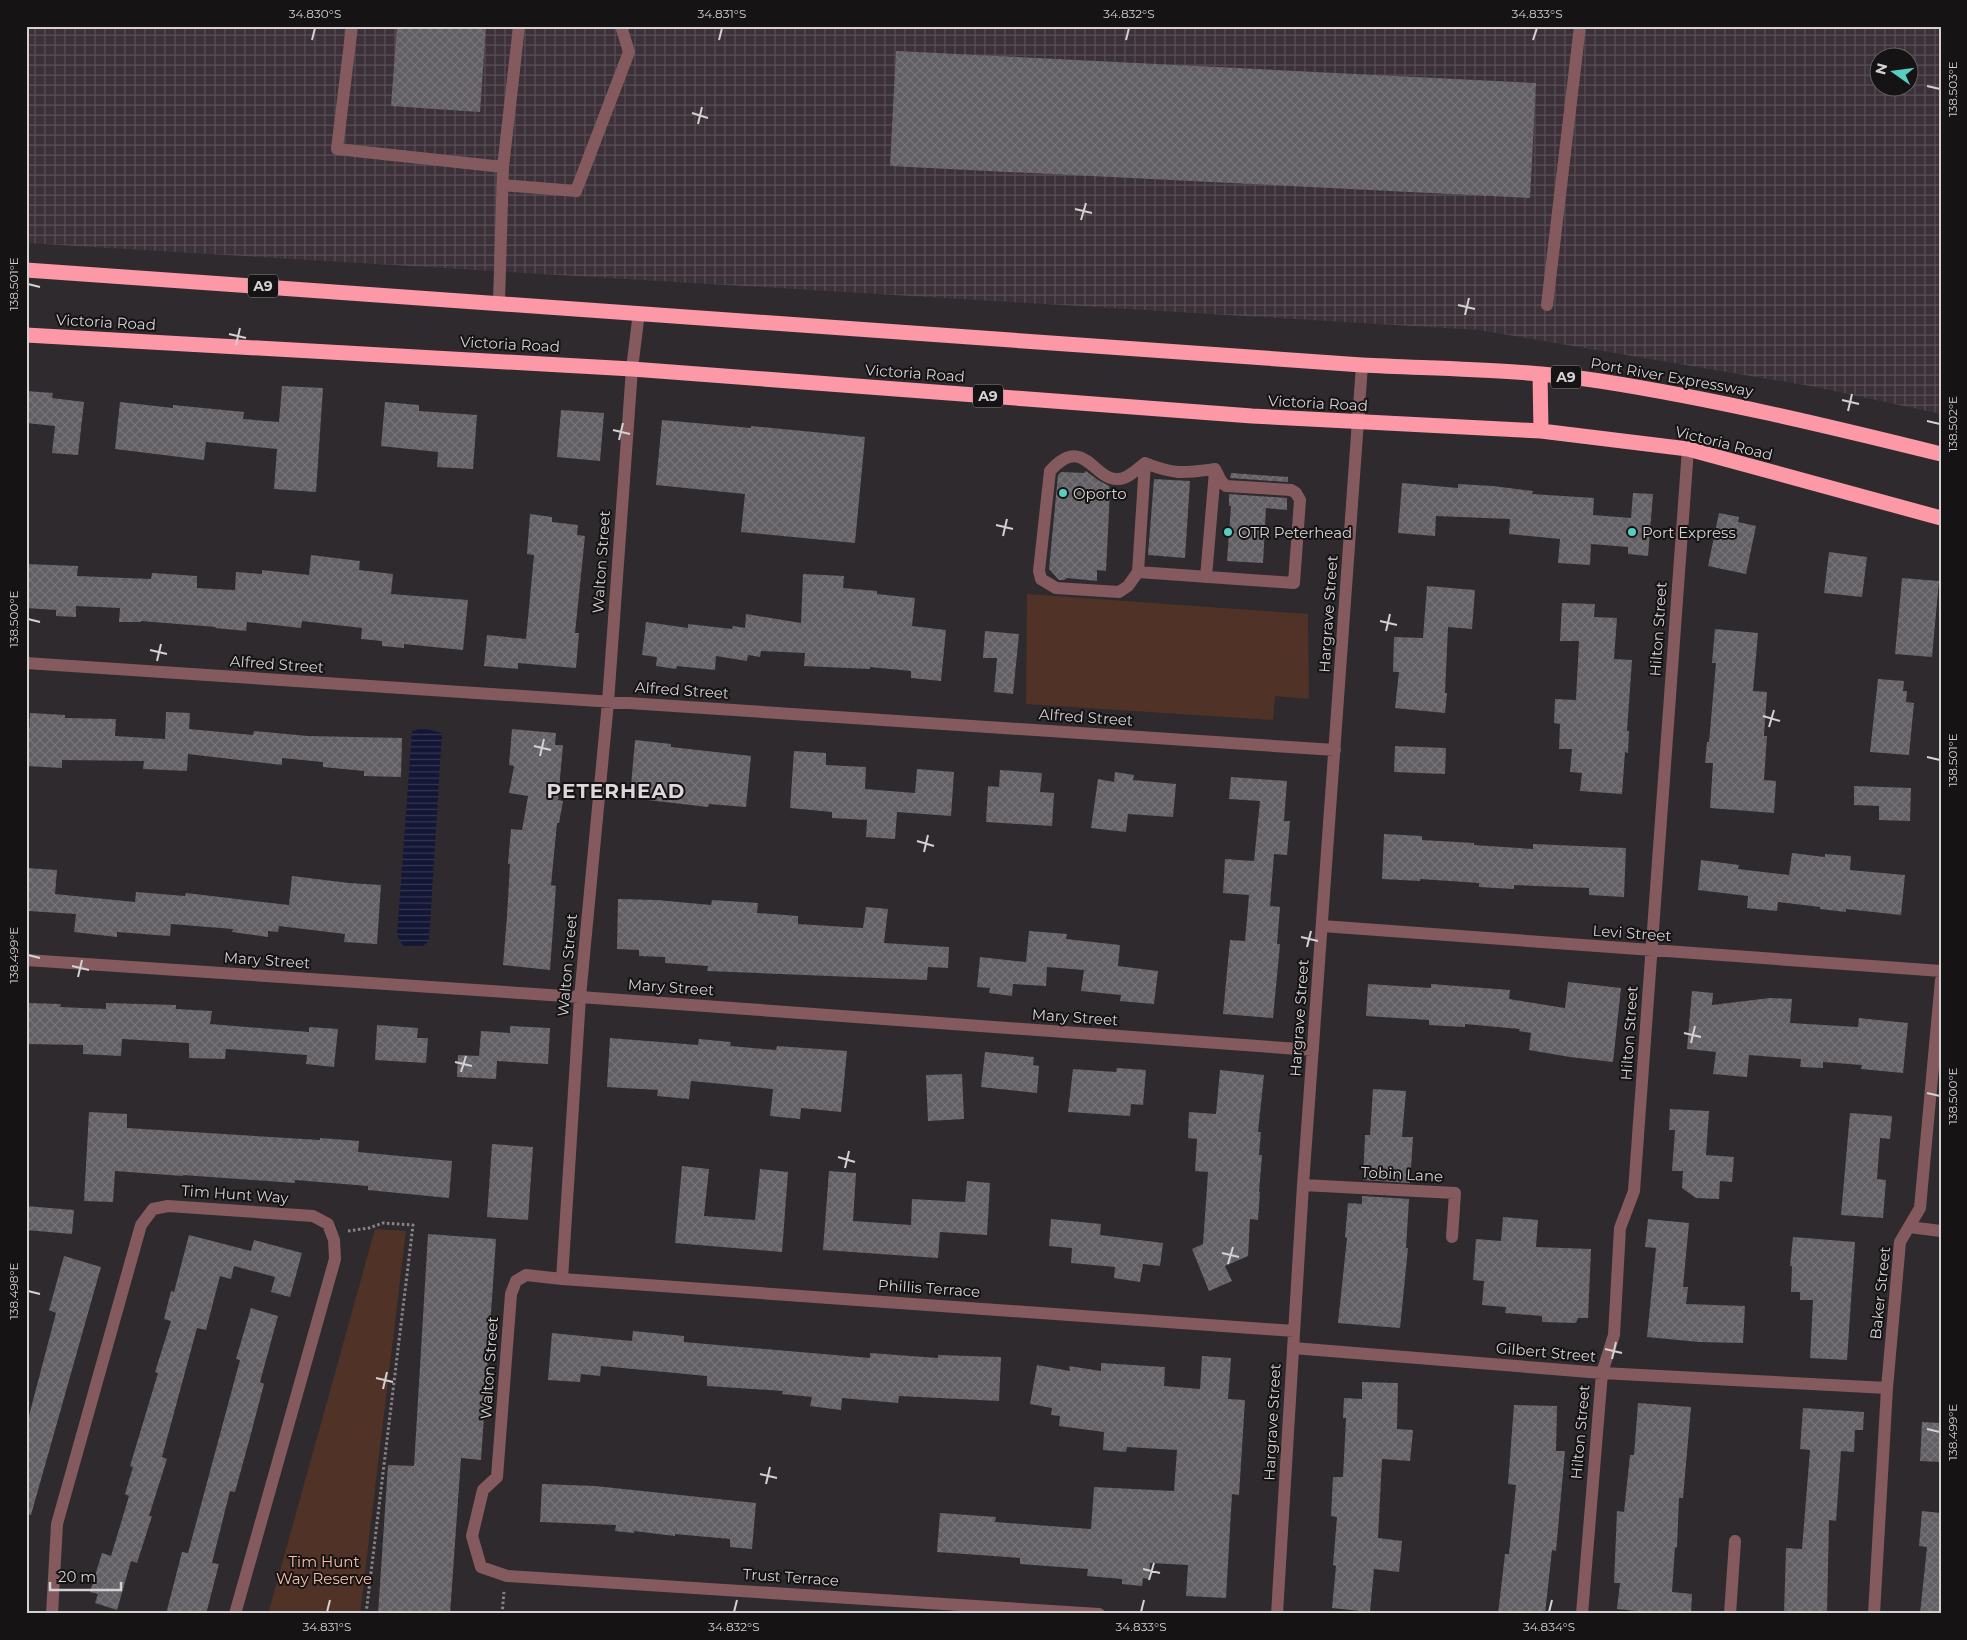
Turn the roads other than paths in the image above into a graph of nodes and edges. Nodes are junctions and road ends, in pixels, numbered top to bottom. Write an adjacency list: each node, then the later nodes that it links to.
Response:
1 (352, 26): 5 (street)
2 (519, 26): 5 (street)
3 (622, 26): 6 (street)
4 (1580, 26): 9 (street)
5 (503, 167): 6 (street)
6 (503, 185): 8 (street)
7 (26, 270): 8 (highway, A9)
8 (499, 302): 10 (highway, A9)
9 (1547, 305)
10 (639, 312): 12 (highway, A9); 13 (street, Walton Street)
11 (26, 335): 13 (highway, Victoria Road / A9)
12 (1362, 365): 14 (highway, Port River Expressway / A9); 15 (street, Hargrave Street)
13 (632, 369): 15 (highway, Victoria Road / A9); 25 (street, Walton Street)
14 (1540, 374): 16 (highway); 18 (highway, Port River Expressway / A9)
15 (1359, 423): 16 (highway, Victoria Road / A9); 26 (street, Hargrave Street)
16 (1541, 431): 17 (highway, Victoria Road / A9)
17 (1688, 449): 21 (highway, Victoria Road / A9); 28 (street, Hilton Street)
18 (1941, 454)
19 (1145, 464): 20 (street); 22 (street); 22 (street)
20 (1215, 469): 23 (street); 23 (street)
21 (1941, 518)
22 (1138, 572): 23 (street)
23 (1206, 577)
24 (26, 663): 25 (street, Alfred Street)
25 (608, 702): 26 (street, Alfred Street); 32 (street, Walton Street)
26 (1335, 750): 27 (street, Hargrave Street)
27 (1322, 926): 28 (street, Levi Street); 33 (street, Hargrave Street)
28 (1651, 951): 30 (street, Levi Street); 41 (street, Hilton Street)
29 (26, 960): 32 (street, Mary Street)
30 (1941, 971)
31 (1941, 980): 35 (street, Baker Street)
32 (580, 997): 33 (street, Mary Street); 38 (street, Walton Street)
33 (1313, 1050): 34 (street, Hargrave Street)
34 (1303, 1185): 37 (street, Tobin Lane); 39 (street, Hargrave Street)
35 (1909, 1227): 36 (street); 42 (street, Baker Street)
36 (1941, 1231)
37 (1452, 1237)
38 (562, 1279): 39 (street, Phillis Terrace); 44 (street, Walton Street)
39 (1294, 1330): 40 (street, Hargrave Street)
40 (1293, 1348): 41 (street, Gilbert Street); 48 (street, Hargrave Street)
41 (1602, 1373): 42 (street, Gilbert Street); 49 (street, Hilton Street)
42 (1887, 1388): 51 (street, Baker Street)
43 (1734, 1541): 50 (street)
44 (481, 1567): 47 (street, Trust Terrace)
45 (52, 1614): 46 (street, Tim Hunt Way)
46 (235, 1614)
47 (1099, 1614)
48 (1277, 1614)
49 (1582, 1614)
50 (1730, 1614)
51 (1874, 1614)

